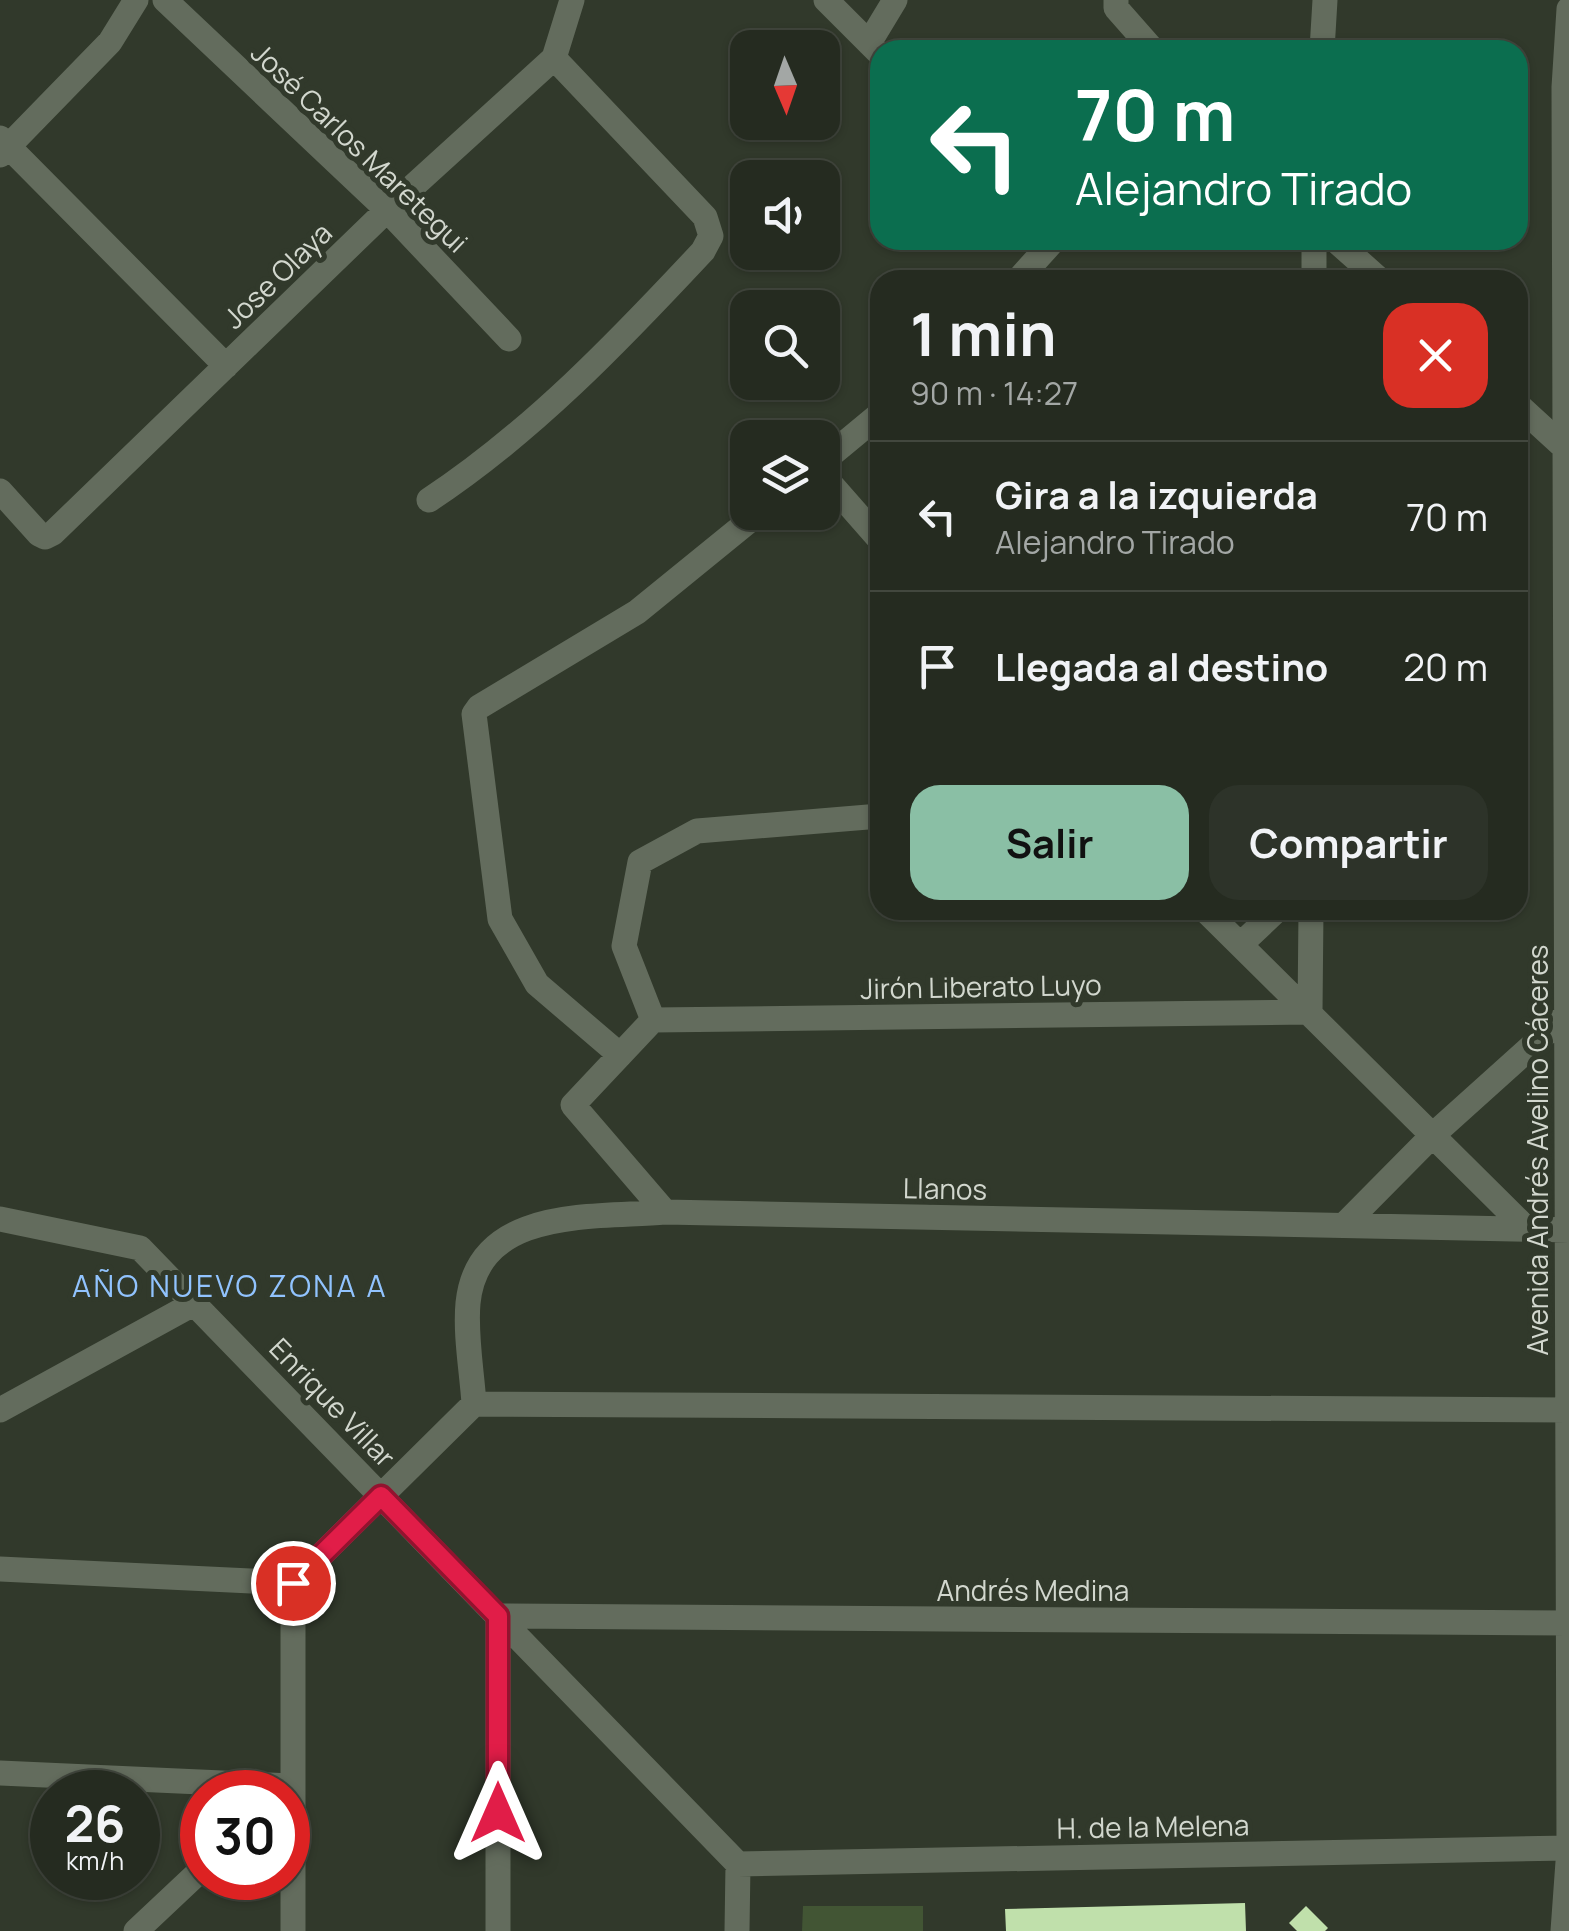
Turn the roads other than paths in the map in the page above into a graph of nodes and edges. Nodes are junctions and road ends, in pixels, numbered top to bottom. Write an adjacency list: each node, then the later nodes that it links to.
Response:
1 (110, 0): 10 (street)
2 (136, 0): 10 (street)
3 (166, 0): 17 (street, José Carlos Maretegui)
4 (572, 0): 15 (street)
5 (826, 0): 14 (street)
6 (895, 0): 11 (street)
7 (1116, 0): 12 (street)
8 (1325, 0): 13 (street)
9 (1569, 9): 18 (street, Avenida Andrés Avelino Cáceres)
10 (122, 27): 16 (street)
11 (879, 40)
12 (1144, 40)
13 (1323, 40)
14 (870, 44)
15 (554, 58): 17 (street, Jose Olaya); 32 (street)
16 (3, 146): 24 (street)
17 (387, 210): 23 (street, José Carlos Maretegui); 24 (street, Jose Olaya)
18 (1567, 233): 28 (street, Avenida Andrés Avelino Cáceres)
19 (1045, 250): 21 (street)
20 (1347, 250): 22 (street)
21 (1027, 270)
22 (1369, 270)
23 (509, 340)
24 (226, 366): 30 (street, Jose Olaya)
25 (1528, 414): 28 (street)
26 (870, 422): 27 (street)
27 (840, 447)
28 (1565, 448): 29 (street, Avenida Andrés Avelino Cáceres)
29 (1567, 486): 35 (street, Avenida Andrés Avelino Cáceres)
30 (0, 491)
31 (840, 494): 33 (street)
32 (429, 500)
33 (870, 529)
34 (738, 530): 45 (street)
35 (1567, 727): 41 (street, Avenida Andrés Avelino Cáceres)
36 (870, 817): 44 (street)
37 (1216, 920): 40 (street)
38 (1266, 920): 40 (street)
39 (1311, 920): 42 (street)
40 (1241, 944): 42 (street)
41 (1568, 963): 43 (street, Avenida Andrés Avelino Cáceres)
42 (1310, 1012): 44 (street, Jirón Liberato Luyo); 46 (street)
43 (1564, 1017): 46 (street); 51 (street, Avenida Andrés Avelino Cáceres)
44 (653, 1020): 45 (street)
45 (620, 1055): 47 (street)
46 (1434, 1134): 49 (street); 50 (street)
47 (665, 1212): 49 (street, Llanos); 53 (street, Llanos)
48 (0, 1219): 52 (street, Enrique Villar)
49 (1344, 1225): 50 (street, Llanos)
50 (1526, 1228): 51 (street, Llanos)
51 (1568, 1230): 55 (street, Avenida Andrés Avelino Cáceres)
52 (195, 1302): 54 (street); 56 (street, Enrique Villar)
53 (474, 1404): 55 (street); 56 (street)
54 (0, 1410)
55 (1568, 1410): 57 (street, Avenida Andrés Avelino Cáceres)
56 (381, 1496): 59 (street); 60 (street, Enrique Villar)
57 (1568, 1517): 61 (street, Avenida Andrés Avelino Cáceres)
58 (0, 1569): 59 (street)
59 (293, 1583): 62 (street)
60 (498, 1616): 61 (street, Andrés Medina); 67 (street, Enrique Villar); 72 (street)
61 (1568, 1624): 65 (street, Avenida Andrés Avelino Cáceres)
62 (288, 1770)
63 (0, 1773): 64 (street)
64 (180, 1783)
65 (1569, 1798): 66 (street, Avenida Andrés Avelino Cáceres)
66 (1568, 1848): 67 (street, H. de la Melena); 74 (street, Avenida Andrés Avelino Cáceres)
67 (738, 1864): 73 (street)
68 (180, 1889): 70 (street)
69 (291, 1900): 71 (street)
70 (136, 1931)
71 (292, 1931)
72 (498, 1931)
73 (737, 1931)
74 (1563, 1931)

